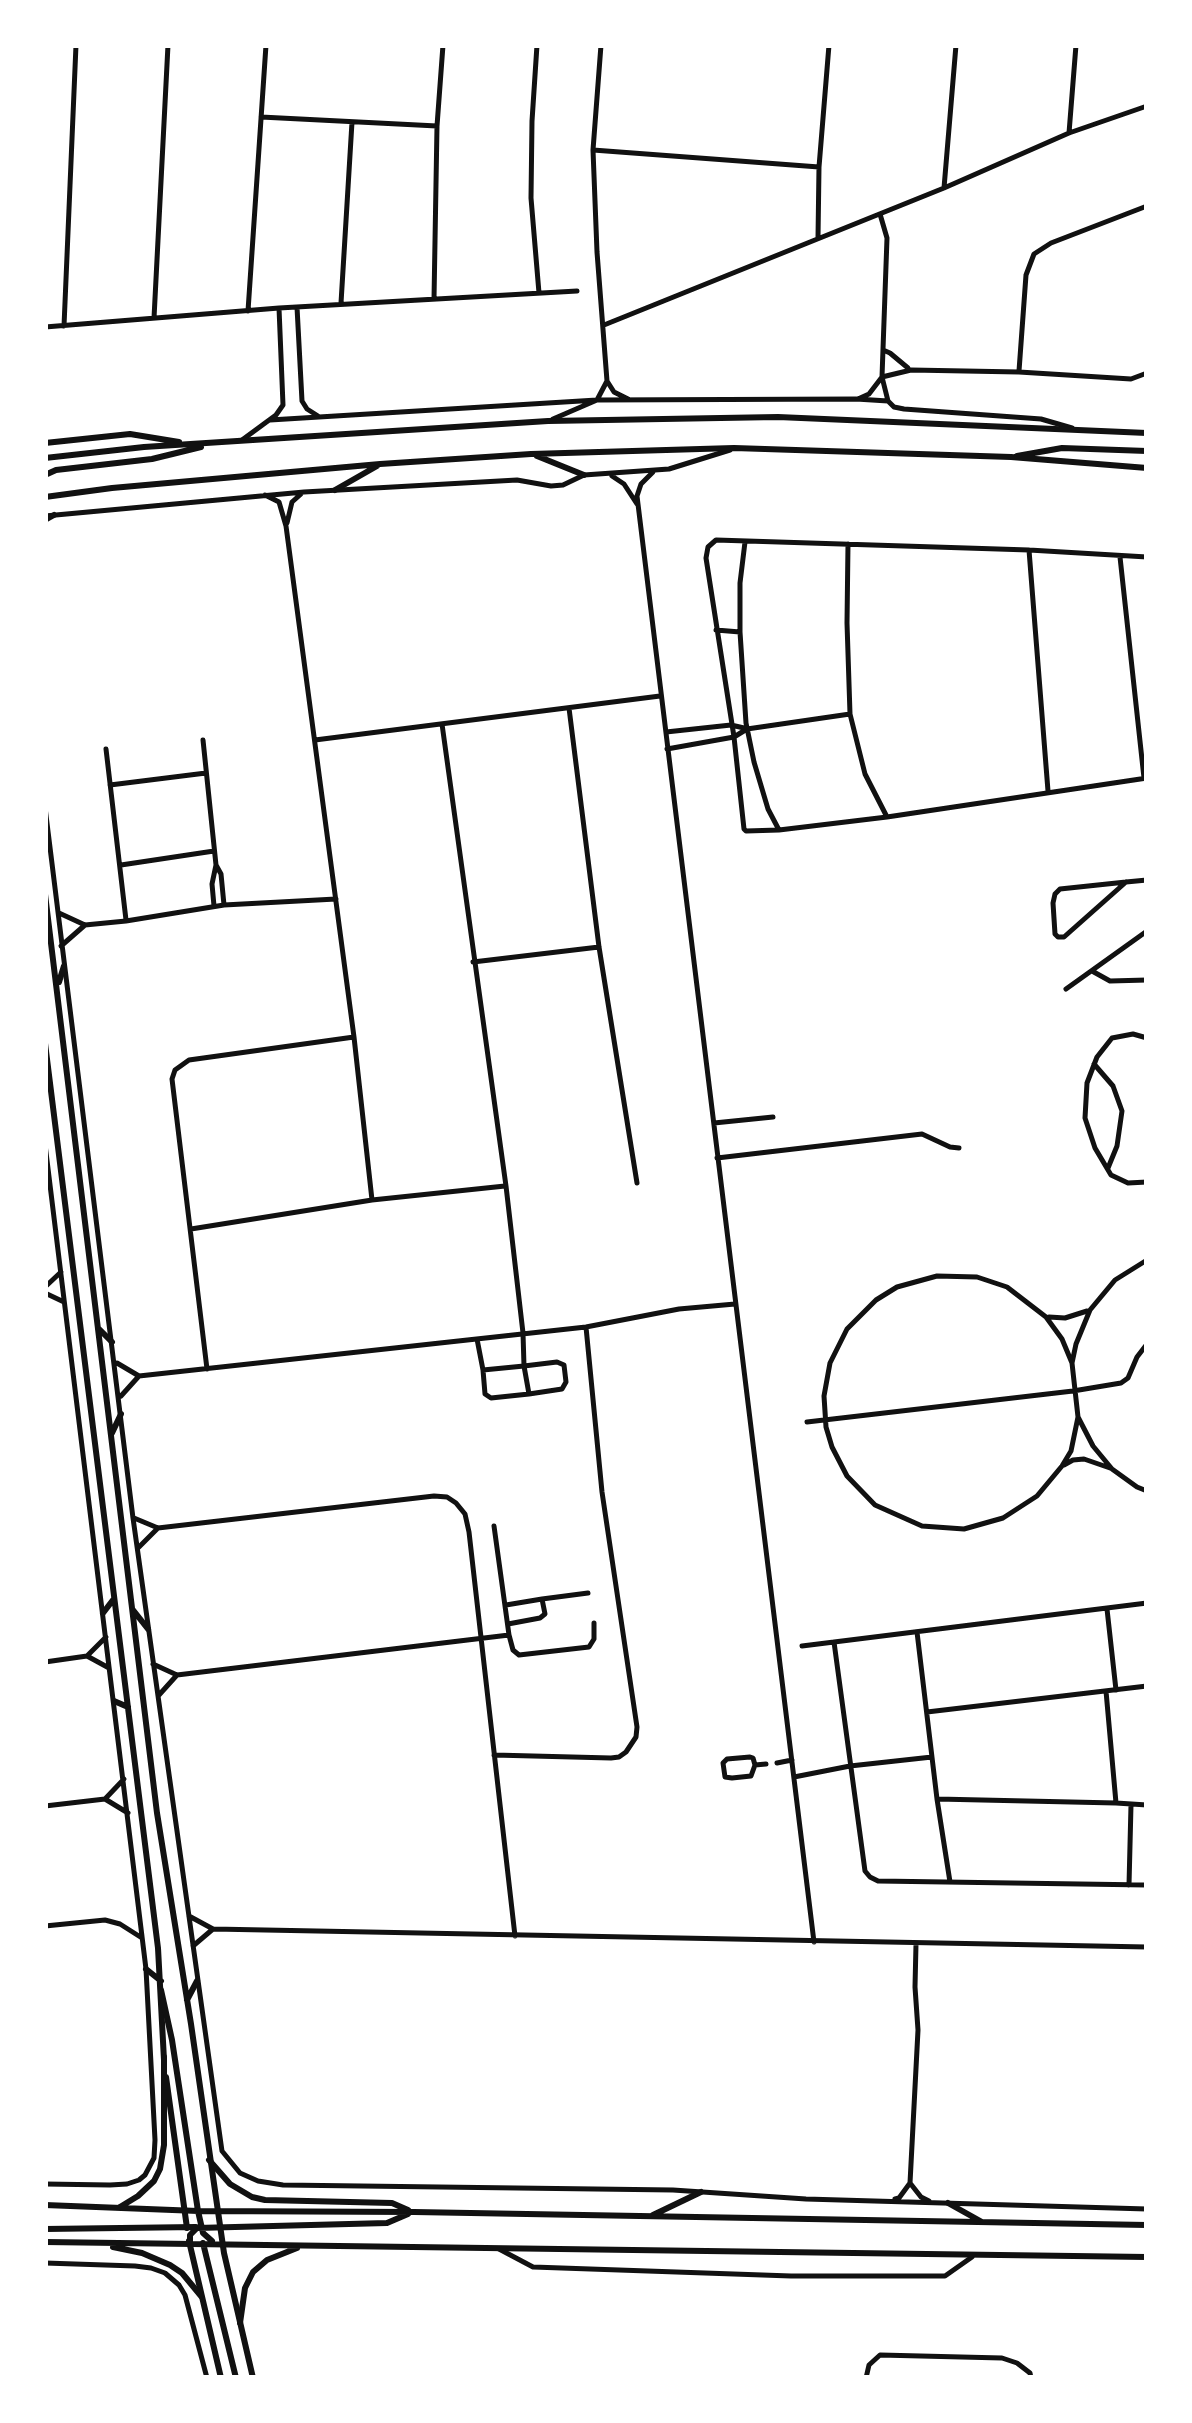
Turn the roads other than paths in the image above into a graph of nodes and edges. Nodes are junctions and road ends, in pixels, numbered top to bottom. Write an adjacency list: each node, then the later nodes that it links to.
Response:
1 (76, 45): 30 (street)
2 (168, 45): 29 (street)
3 (266, 45): 12 (street)
4 (443, 45): 14 (street)
5 (537, 45): 23 (street)
6 (601, 45): 16 (street)
7 (820, 45): 8 (street)
8 (829, 45): 17 (street)
9 (956, 45): 18 (street)
10 (1076, 45): 15 (street)
11 (1147, 106): 15 (street)
12 (261, 117): 13 (street); 28 (street)
13 (352, 122): 14 (street); 25 (street)
14 (437, 126): 24 (street)
15 (1069, 132): 18 (street)
16 (592, 150): 17 (street); 31 (street)
17 (819, 167): 21 (street)
18 (944, 188): 20 (street)
19 (1147, 206): 35 (street)
20 (880, 214): 21 (street); 33 (street)
21 (818, 238): 31 (street)
22 (577, 292): 23 (street)
23 (539, 293): 24 (street)
24 (434, 299): 25 (street)
25 (341, 304): 26 (street)
26 (297, 307): 27 (street); 43 (street)
27 (279, 308): 28 (street); 44 (street)
28 (248, 311): 29 (street)
29 (154, 318): 30 (street)
30 (64, 326): 32 (street)
31 (604, 326): 38 (street)
32 (45, 328)
33 (884, 350): 34 (street); 37 (street)
34 (911, 370): 35 (street); 37 (street)
35 (1019, 372): 36 (street)
36 (1147, 374)
37 (882, 376): 40 (street); 42 (street)
38 (607, 381): 39 (street); 41 (street)
39 (598, 400): 41 (street); 43 (street); 45 (street)
40 (856, 400): 41 (street); 42 (street)
41 (636, 401)
42 (888, 401): 46 (street)
43 (321, 418): 44 (street)
44 (270, 420): 49 (street)
45 (548, 421): 46 (main road); 49 (main road)
46 (1074, 428): 47 (main road)
47 (1147, 433)
48 (45, 440): 51 (main road)
49 (242, 441): 50 (main road)
50 (216, 442): 51 (main road); 61 (main road)
51 (190, 445): 56 (main road)
52 (734, 448): 54 (main road); 55 (main road); 59 (street)
53 (1147, 450): 55 (main road)
54 (531, 454): 57 (main road); 62 (main road)
55 (1011, 457): 58 (main road)
56 (45, 458)
57 (380, 464): 64 (main road); 67 (main road)
58 (1147, 468)
59 (652, 472): 60 (street); 69 (street)
60 (608, 474): 62 (street); 69 (street)
61 (45, 475)
62 (584, 475): 64 (street)
63 (45, 488): 67 (main road)
64 (334, 490): 65 (street)
65 (304, 492): 66 (street); 72 (street)
66 (265, 494): 70 (street); 72 (street)
67 (60, 495): 68 (main road)
68 (45, 497)
69 (638, 507): 80 (street)
70 (54, 515): 71 (main road)
71 (45, 518)
72 (286, 526): 89 (street)
73 (745, 542): 74 (street); 78 (street); 79 (street)
74 (848, 544): 75 (street); 82 (street)
75 (1029, 550): 76 (street); 95 (street)
76 (1120, 556): 77 (street); 93 (street)
77 (1147, 556)
78 (716, 630): 79 (street); 84 (street)
79 (740, 632): 85 (street)
80 (660, 696): 81 (street); 86 (street)
81 (569, 708): 83 (street); 113 (street)
82 (850, 714): 85 (street); 97 (street)
83 (442, 724): 89 (street); 114 (street)
84 (731, 726): 85 (street); 86 (street); 87 (street)
85 (747, 729): 87 (street); 98 (street)
86 (665, 732): 91 (street)
87 (734, 736): 91 (street); 98 (street)
88 (203, 740): 92 (street)
89 (316, 740): 105 (street)
90 (106, 750): 94 (street)
91 (667, 750): 127 (street)
92 (206, 773): 94 (street); 99 (street)
93 (1145, 778): 95 (street)
94 (110, 786): 100 (street)
95 (1048, 791): 97 (street)
96 (45, 806): 108 (street)
97 (887, 817): 98 (street)
98 (780, 830)
99 (214, 851): 100 (street); 101 (street)
100 (121, 865): 109 (street)
101 (216, 865): 106 (street); 107 (street)
102 (1147, 880): 103 (street)
103 (1126, 882): 103 (street)
104 (45, 894): 118 (main road)
105 (336, 899): 106 (street); 120 (street)
106 (224, 905): 107 (street)
107 (214, 906): 109 (street)
108 (57, 912): 110 (street); 112 (street)
109 (126, 921): 110 (street)
110 (85, 925): 112 (street)
111 (1147, 931): 116 (street)
112 (61, 946): 115 (street)
113 (600, 947): 114 (street); 133 (street)
114 (473, 962): 134 (street)
115 (64, 966): 118 (main road); 150 (street)
116 (1092, 971): 117 (street); 119 (street)
117 (1147, 980)
118 (56, 988): 145 (main road)
119 (1066, 989)
120 (354, 1037): 135 (street); 136 (street)
121 (1147, 1038): 123 (street)
122 (45, 1043): 125 (main road)
123 (1094, 1064): 131 (street); 131 (street)
124 (45, 1105): 125 (main road)
125 (53, 1111): 149 (main road)
126 (773, 1117): 127 (street)
127 (714, 1123): 130 (street)
128 (45, 1144): 138 (street)
129 (960, 1148): 130 (street)
130 (717, 1158): 141 (street)
131 (1108, 1168): 132 (street)
132 (1147, 1182)
133 (637, 1183)
134 (506, 1186): 135 (street); 147 (street)
135 (372, 1200): 136 (street)
136 (192, 1229): 155 (street)
137 (1147, 1260): 142 (street)
138 (61, 1272): 139 (street); 140 (street)
139 (45, 1290): 140 (street)
140 (64, 1302): 146 (street)
141 (736, 1304): 144 (street); 204 (street)
142 (1090, 1310): 143 (street); 153 (street)
143 (1046, 1317): 153 (street); 163 (street)
144 (586, 1327): 147 (street); 202 (street)
145 (98, 1328): 150 (main road); 165 (main road)
146 (68, 1332): 149 (main road); 180 (street)
147 (523, 1333): 148 (street); 154 (street)
148 (477, 1339): 155 (street); 156 (street)
149 (82, 1340): 174 (main road)
150 (112, 1342): 152 (street)
151 (1147, 1344): 158 (street)
152 (115, 1362): 157 (street); 160 (street)
153 (1072, 1362): 158 (street)
154 (524, 1366): 156 (street); 159 (street); 159 (street)
155 (207, 1369): 157 (street)
156 (483, 1370): 159 (street)
157 (139, 1376): 160 (street)
158 (1073, 1391): 162 (street); 163 (street)
159 (529, 1394)
160 (119, 1398): 161 (street)
161 (121, 1414): 165 (main road); 169 (street)
162 (1078, 1416): 166 (street); 167 (street)
163 (827, 1420): 164 (street); 166 (street)
164 (807, 1422)
165 (111, 1434): 179 (main road)
166 (1062, 1466): 167 (street)
167 (1112, 1469): 168 (street)
168 (1147, 1491)
169 (133, 1518): 171 (street); 172 (street)
170 (494, 1526): 177 (street)
171 (158, 1528): 172 (street); 187 (street)
172 (138, 1548): 183 (street)
173 (588, 1593): 175 (street)
174 (114, 1599): 180 (main road); 200 (main road)
175 (542, 1599): 177 (street); 182 (street)
176 (1147, 1603): 178 (street)
177 (506, 1605): 182 (street)
178 (1107, 1608): 184 (street); 196 (street)
179 (132, 1609): 183 (main road); 234 (main road)
180 (103, 1613): 186 (street)
181 (594, 1623): 185 (street)
182 (508, 1624): 185 (street)
183 (148, 1629): 192 (street)
184 (918, 1631): 188 (street); 201 (street)
185 (509, 1635): 187 (street)
186 (106, 1636): 190 (street); 193 (street)
187 (480, 1640): 194 (street); 202 (street)
188 (834, 1642): 189 (street); 208 (street)
189 (802, 1646)
190 (87, 1656): 191 (street); 193 (street)
191 (45, 1662)
192 (153, 1664): 194 (street); 198 (street)
193 (109, 1668): 199 (street)
194 (177, 1675): 198 (street)
195 (1147, 1686): 196 (street)
196 (1116, 1690): 197 (street)
197 (1106, 1691): 201 (street); 213 (street)
198 (159, 1696): 221 (street)
199 (114, 1701): 200 (main road); 210 (street)
200 (128, 1707): 232 (main road)
201 (927, 1712): 203 (street)
202 (494, 1754): 224 (street)
203 (932, 1757): 208 (street); 212 (street)
204 (792, 1760): 205 (street); 209 (street)
205 (777, 1762)
206 (766, 1764): 207 (street)
207 (754, 1765): 207 (street)
208 (850, 1766): 209 (street); 218 (street)
209 (794, 1777): 226 (street)
210 (124, 1779): 211 (street); 217 (street)
211 (105, 1799): 215 (street); 217 (street)
212 (937, 1799): 213 (street); 218 (street)
213 (1116, 1803): 214 (street)
214 (1132, 1805): 216 (street); 219 (street)
215 (45, 1806)
216 (1147, 1806)
217 (128, 1814): 225 (street)
218 (950, 1882): 219 (street)
219 (1130, 1885): 220 (street)
220 (1147, 1885)
221 (188, 1916): 223 (street); 228 (street)
222 (45, 1926): 225 (street)
223 (213, 1930): 224 (street); 228 (street)
224 (515, 1936): 226 (street)
225 (142, 1938): 230 (street)
226 (814, 1942): 227 (street)
227 (916, 1944): 229 (street); 237 (street)
228 (193, 1946): 231 (street)
229 (1147, 1947)
230 (146, 1969): 232 (main road); 238 (street)
231 (198, 1980): 234 (main road); 239 (street)
232 (160, 1981): 233 (main road)
233 (161, 1990): 235 (main road); 248 (main road)
234 (186, 2001): 236 (main road)
235 (164, 2057): 244 (main road); 246 (main road)
236 (210, 2160): 247 (main road); 249 (main road)
237 (910, 2183): 240 (street); 241 (street)
238 (45, 2184)
239 (702, 2192): 240 (street); 250 (main road)
240 (890, 2201): 241 (street)
241 (932, 2202): 242 (street)
242 (948, 2203): 245 (street); 251 (main road)
243 (45, 2205): 244 (main road)
244 (120, 2207): 246 (main road)
245 (1147, 2209)
246 (184, 2211): 248 (main road); 253 (main road); 254 (main road)
247 (217, 2211): 248 (main road); 249 (main road); 254 (main road); 255 (main road)
248 (198, 2212): 254 (main road)
249 (414, 2212): 250 (main road); 255 (main road)
250 (649, 2216): 251 (main road)
251 (983, 2223): 252 (main road)
252 (1147, 2225)
253 (187, 2227): 254 (main road); 256 (main road); 259 (main road)
254 (201, 2228): 255 (main road); 259 (main road); 260 (main road); 261 (main road)
255 (220, 2228): 261 (main road)
256 (45, 2229)
257 (45, 2242): 258 (main road)
258 (97, 2243): 259 (main road); 267 (main road)
259 (190, 2243): 260 (main road); 267 (main road)
260 (203, 2243): 261 (main road); 271 (main road)
261 (222, 2244): 262 (main road); 268 (main road)
262 (303, 2246): 263 (main road); 268 (main road)
263 (496, 2248): 264 (main road); 264 (street)
264 (974, 2255): 265 (main road)
265 (1147, 2257)
266 (45, 2262): 270 (street)
267 (201, 2296): 269 (main road)
268 (240, 2323): 272 (main road)
269 (218, 2376)
270 (207, 2378)
271 (236, 2378)
272 (253, 2378)
273 (866, 2378): 274 (street)
274 (1031, 2378)

